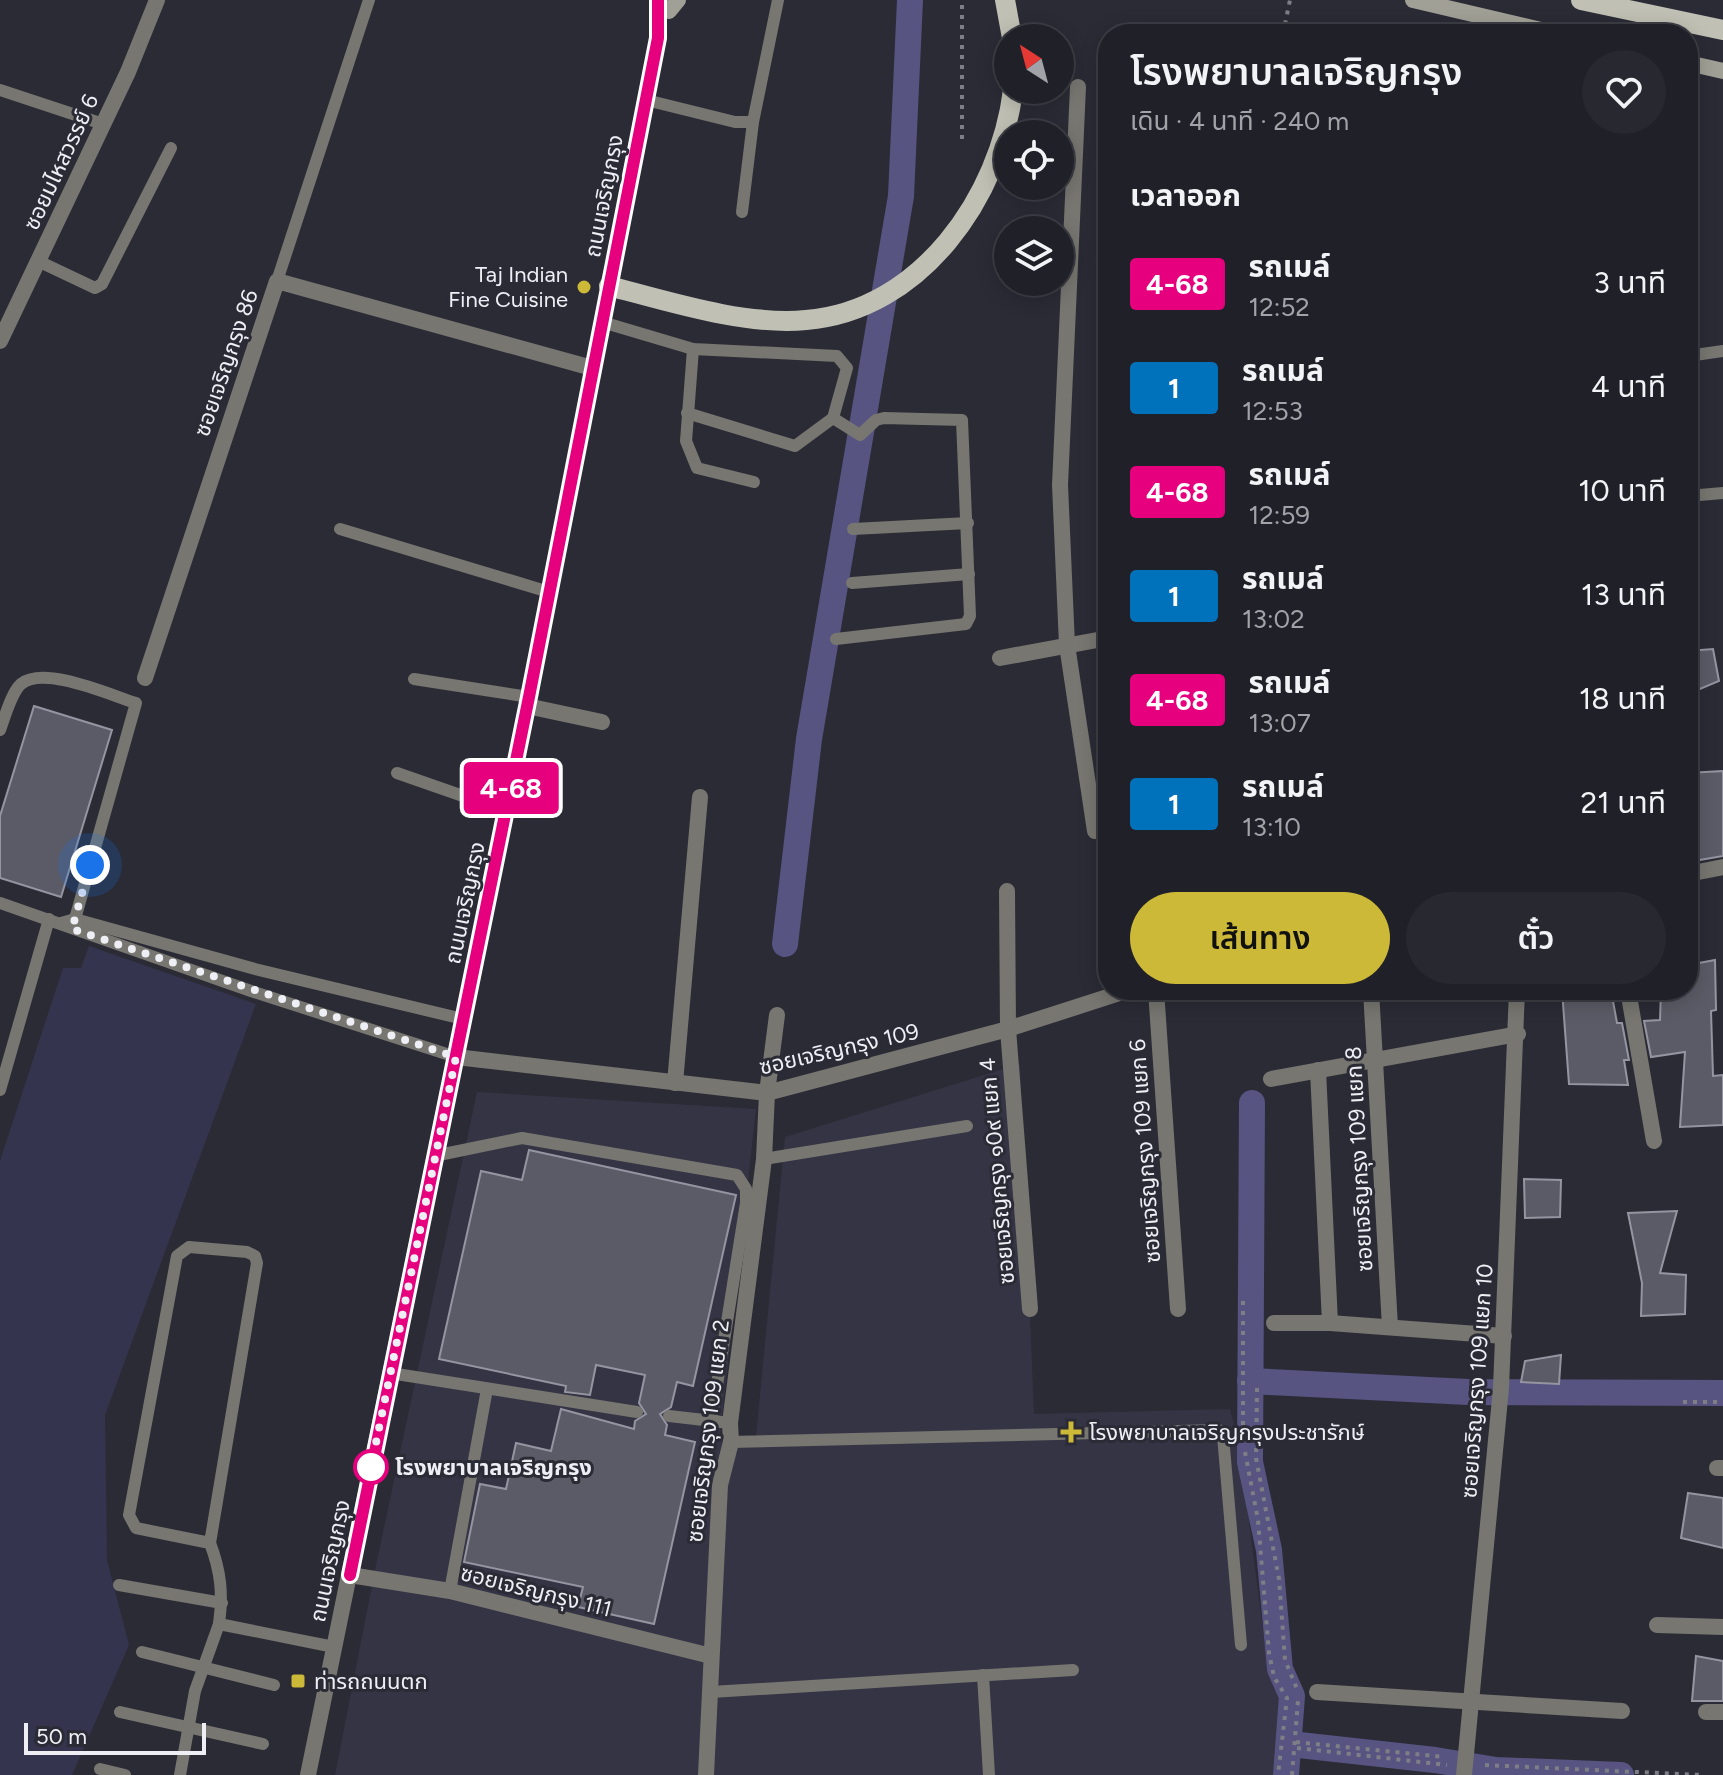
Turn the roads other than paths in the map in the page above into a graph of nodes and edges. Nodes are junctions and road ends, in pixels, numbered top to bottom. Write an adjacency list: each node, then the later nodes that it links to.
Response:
1 (157, 0): 20 (street, ซอยมไหสวรรย์ 6)
2 (369, 0): 24 (lane)
3 (778, 0): 19 (lane)
4 (1005, 0): 8 (main road)
5 (1413, 0): 9 (main road)
6 (1581, 0): 10 (main road)
7 (669, 3): 17 (street, ถนนเจริญกรุง)
8 (1009, 24)
9 (1492, 24)
10 (1695, 24)
11 (1698, 25): 12 (main road)
12 (1723, 30)
13 (1698, 65): 14 (main road)
14 (1723, 71)
15 (1078, 87): 45 (street)
16 (0, 90): 20 (lane)
17 (646, 100): 19 (lane); 25 (street, ถนนเจริญกรุง)
18 (1010, 104): 25 (main road)
19 (753, 122): 22 (lane)
20 (103, 124): 23 (street, ซอยมไหสวรรย์ 6)
21 (171, 148): 23 (lane)
22 (742, 212)
23 (38, 261): 27 (street, ซอยมไหสวรรย์ 6)
24 (277, 281): 31 (street, ซอยเจริญกรุง 86); 47 (street, ซอยเจริญกรุง 86)
25 (609, 286): 26 (street, ถนนเจริญกรุง)
26 (602, 322): 28 (lane); 31 (street, ถนนเจริญกรุง)
27 (0, 341)
28 (693, 349): 32 (lane); 33 (lane)
29 (1723, 351): 30 (lane)
30 (1698, 355)
31 (592, 368): 42 (street, ถนนเจริญกรุง)
32 (687, 413): 33 (lane); 34 (lane)
33 (833, 418): 37 (lane)
34 (754, 482)
35 (1723, 493): 36 (lane)
36 (1698, 495)
37 (968, 523): 39 (lane); 40 (lane)
38 (340, 529): 42 (lane)
39 (853, 529)
40 (969, 574): 41 (lane); 43 (lane)
41 (852, 583)
42 (549, 592): 49 (street, ถนนเจริญกรุง)
43 (836, 639)
44 (1098, 640): 45 (street)
45 (1067, 645): 46 (street); 55 (street)
46 (1000, 658)
47 (145, 678)
48 (414, 679): 49 (lane)
49 (528, 702): 50 (street); 54 (street, ถนนเจริญกรุง)
50 (602, 722)
51 (0, 730): 60 (lane)
52 (397, 773): 54 (lane)
53 (700, 797): 76 (street)
54 (506, 811): 69 (street, ถนนเจริญกรุง)
55 (1095, 831)
56 (1723, 867): 57 (street)
57 (1698, 872)
58 (1007, 891): 70 (street, ซอยเจริญกรุง ๑0๙ แยก 4)
59 (0, 903): 60 (lane)
60 (64, 922): 61 (lane); 62 (lane); 77 (lane)
61 (255, 969): 62 (lane); 69 (lane)
62 (251, 991): 72 (lane)
63 (1098, 1000): 70 (street, ซอยเจริญกรุง 109)
64 (1157, 1000): 84 (street, ซอยเจริญกรุง 109 แยก 6)
65 (1372, 1000): 73 (street, ซอยเจริญกรุง 109 แยก 8)
66 (1517, 1000): 71 (street, ซอยเจริญกรุง 109 แยก 10)
67 (1630, 1000): 80 (street)
68 (777, 1015): 78 (street, ซอยเจริญกรุง 109 แยก 2)
69 (463, 1019): 72 (street, ถนนเจริญกรุง)
70 (1008, 1029): 78 (street, ซอยเจริญกรุง 109); 83 (street, ซอยเจริญกรุง ๑0๙ แยก 4)
71 (1518, 1034): 73 (street); 88 (street, ซอยเจริญกรุง 109 แยก 10)
72 (456, 1057): 76 (street, ซอยเจริญกรุง 109); 81 (street, ถนนเจริญกรุง)
73 (1376, 1059): 74 (street); 87 (street, ซอยเจริญกรุง 109 แยก 8)
74 (1318, 1070): 75 (street); 86 (street)
75 (1271, 1079)
76 (675, 1083): 78 (street, ซอยเจริญกรุง 109)
77 (0, 1090)
78 (767, 1093): 82 (street, ซอยเจริญกรุง 109 แยก 2)
79 (967, 1126): 82 (lane)
80 (1654, 1141)
81 (434, 1156): 89 (street, ถนนเจริญกรุง); 93 (lane)
82 (764, 1159): 94 (street, ซอยเจริญกรุง 109 แยก 2)
83 (1030, 1309)
84 (1178, 1309)
85 (1274, 1323): 86 (street)
86 (1330, 1323): 87 (street)
87 (1390, 1327): 88 (street)
88 (1504, 1336): 114 (street, ซอยเจริญกรุง 109 แยก 10)
89 (390, 1373): 90 (lane); 97 (street, ถนนเจริญกรุง)
90 (487, 1389): 91 (lane); 99 (lane)
91 (637, 1412)
92 (669, 1416): 93 (lane)
93 (711, 1422): 94 (lane)
94 (730, 1423): 95 (street, ซอยเจริญกรุง 109 แยก 2)
95 (731, 1442): 104 (lane); 107 (street, ซอยเจริญกรุง 109 แยก 2)
96 (210, 1543): 96 (lane); 100 (lane)
97 (350, 1575): 99 (street, ซอยเจริญกรุง 111); 105 (street, ถนนเจริญกรุง)
98 (119, 1585): 100 (lane)
99 (450, 1591): 107 (street, ซอยเจริญกรุง 111)
100 (222, 1603): 101 (lane)
101 (219, 1624): 105 (lane); 108 (lane)
102 (1657, 1625): 103 (street)
103 (1723, 1627)
104 (1241, 1645)
105 (334, 1647): 123 (street, ถนนเจริญกรุง)
106 (142, 1652): 108 (lane)
107 (711, 1656): 112 (street, ซอยเจริญกรุง 109 แยก 2)
108 (203, 1666): 111 (lane); 117 (lane)
109 (1073, 1670): 110 (lane)
110 (983, 1675): 112 (lane); 125 (lane)
111 (274, 1685)
112 (711, 1692): 124 (street, ซอยเจริญกรุง 109 แยก 2)
113 (1317, 1692): 114 (street)
114 (1471, 1705): 115 (street); 119 (street, ซอยเจริญกรุง 109 แยก 10)
115 (1622, 1711)
116 (120, 1712): 117 (lane)
117 (189, 1729): 118 (lane); 122 (lane)
118 (263, 1744)
119 (1465, 1767)
120 (100, 1769): 121 (lane)
121 (125, 1775)
122 (180, 1775)
123 (308, 1775)
124 (706, 1775)
125 (989, 1775)

